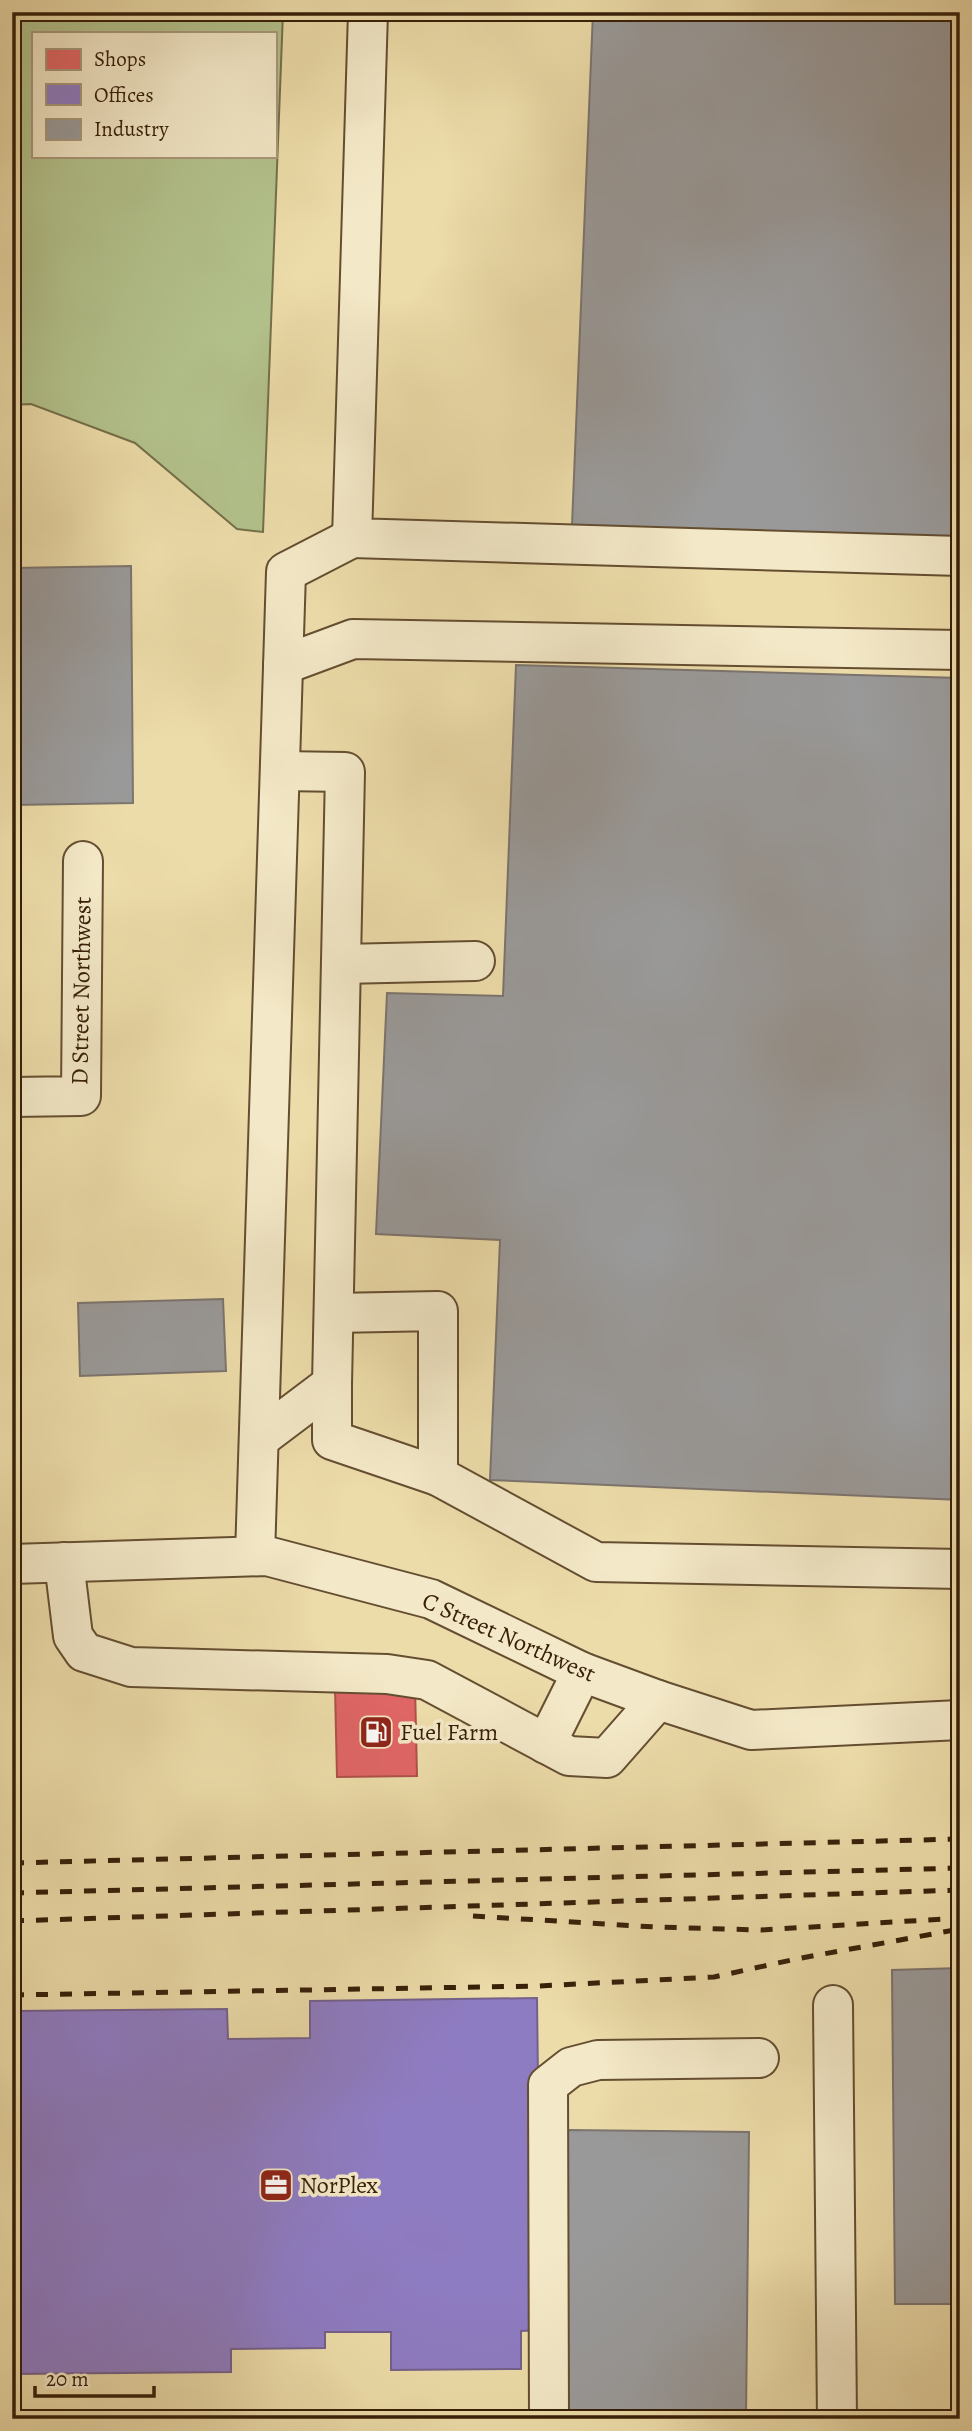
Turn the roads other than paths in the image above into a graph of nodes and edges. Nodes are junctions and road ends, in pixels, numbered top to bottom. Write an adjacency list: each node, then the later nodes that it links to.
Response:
1 (368, 12): 2 (street)
2 (352, 538): 3 (street); 5 (street)
3 (960, 556)
4 (960, 650): 5 (street)
5 (283, 666): 6 (street)
6 (280, 771): 9 (street); 13 (street)
7 (83, 861): 10 (street, D Street Northwest)
8 (475, 961): 9 (street)
9 (341, 964): 11 (street)
10 (12, 1097)
11 (334, 1312): 12 (street); 14 (street)
12 (332, 1384): 13 (street); 14 (street)
13 (258, 1439): 15 (street)
14 (438, 1476): 18 (street)
15 (255, 1556): 16 (street, C Street Northwest); 19 (street, C Street Northwest)
16 (64, 1562): 17 (street, C Street Northwest); 22 (street)
17 (12, 1564)
18 (960, 1569)
19 (582, 1672): 20 (street, C Street Northwest); 22 (street)
20 (657, 1700): 21 (street, C Street Northwest); 22 (street)
21 (960, 1720)
22 (546, 1744)
23 (833, 2005): 26 (street)
24 (759, 2058): 25 (street)
25 (549, 2419)
26 (836, 2419)

